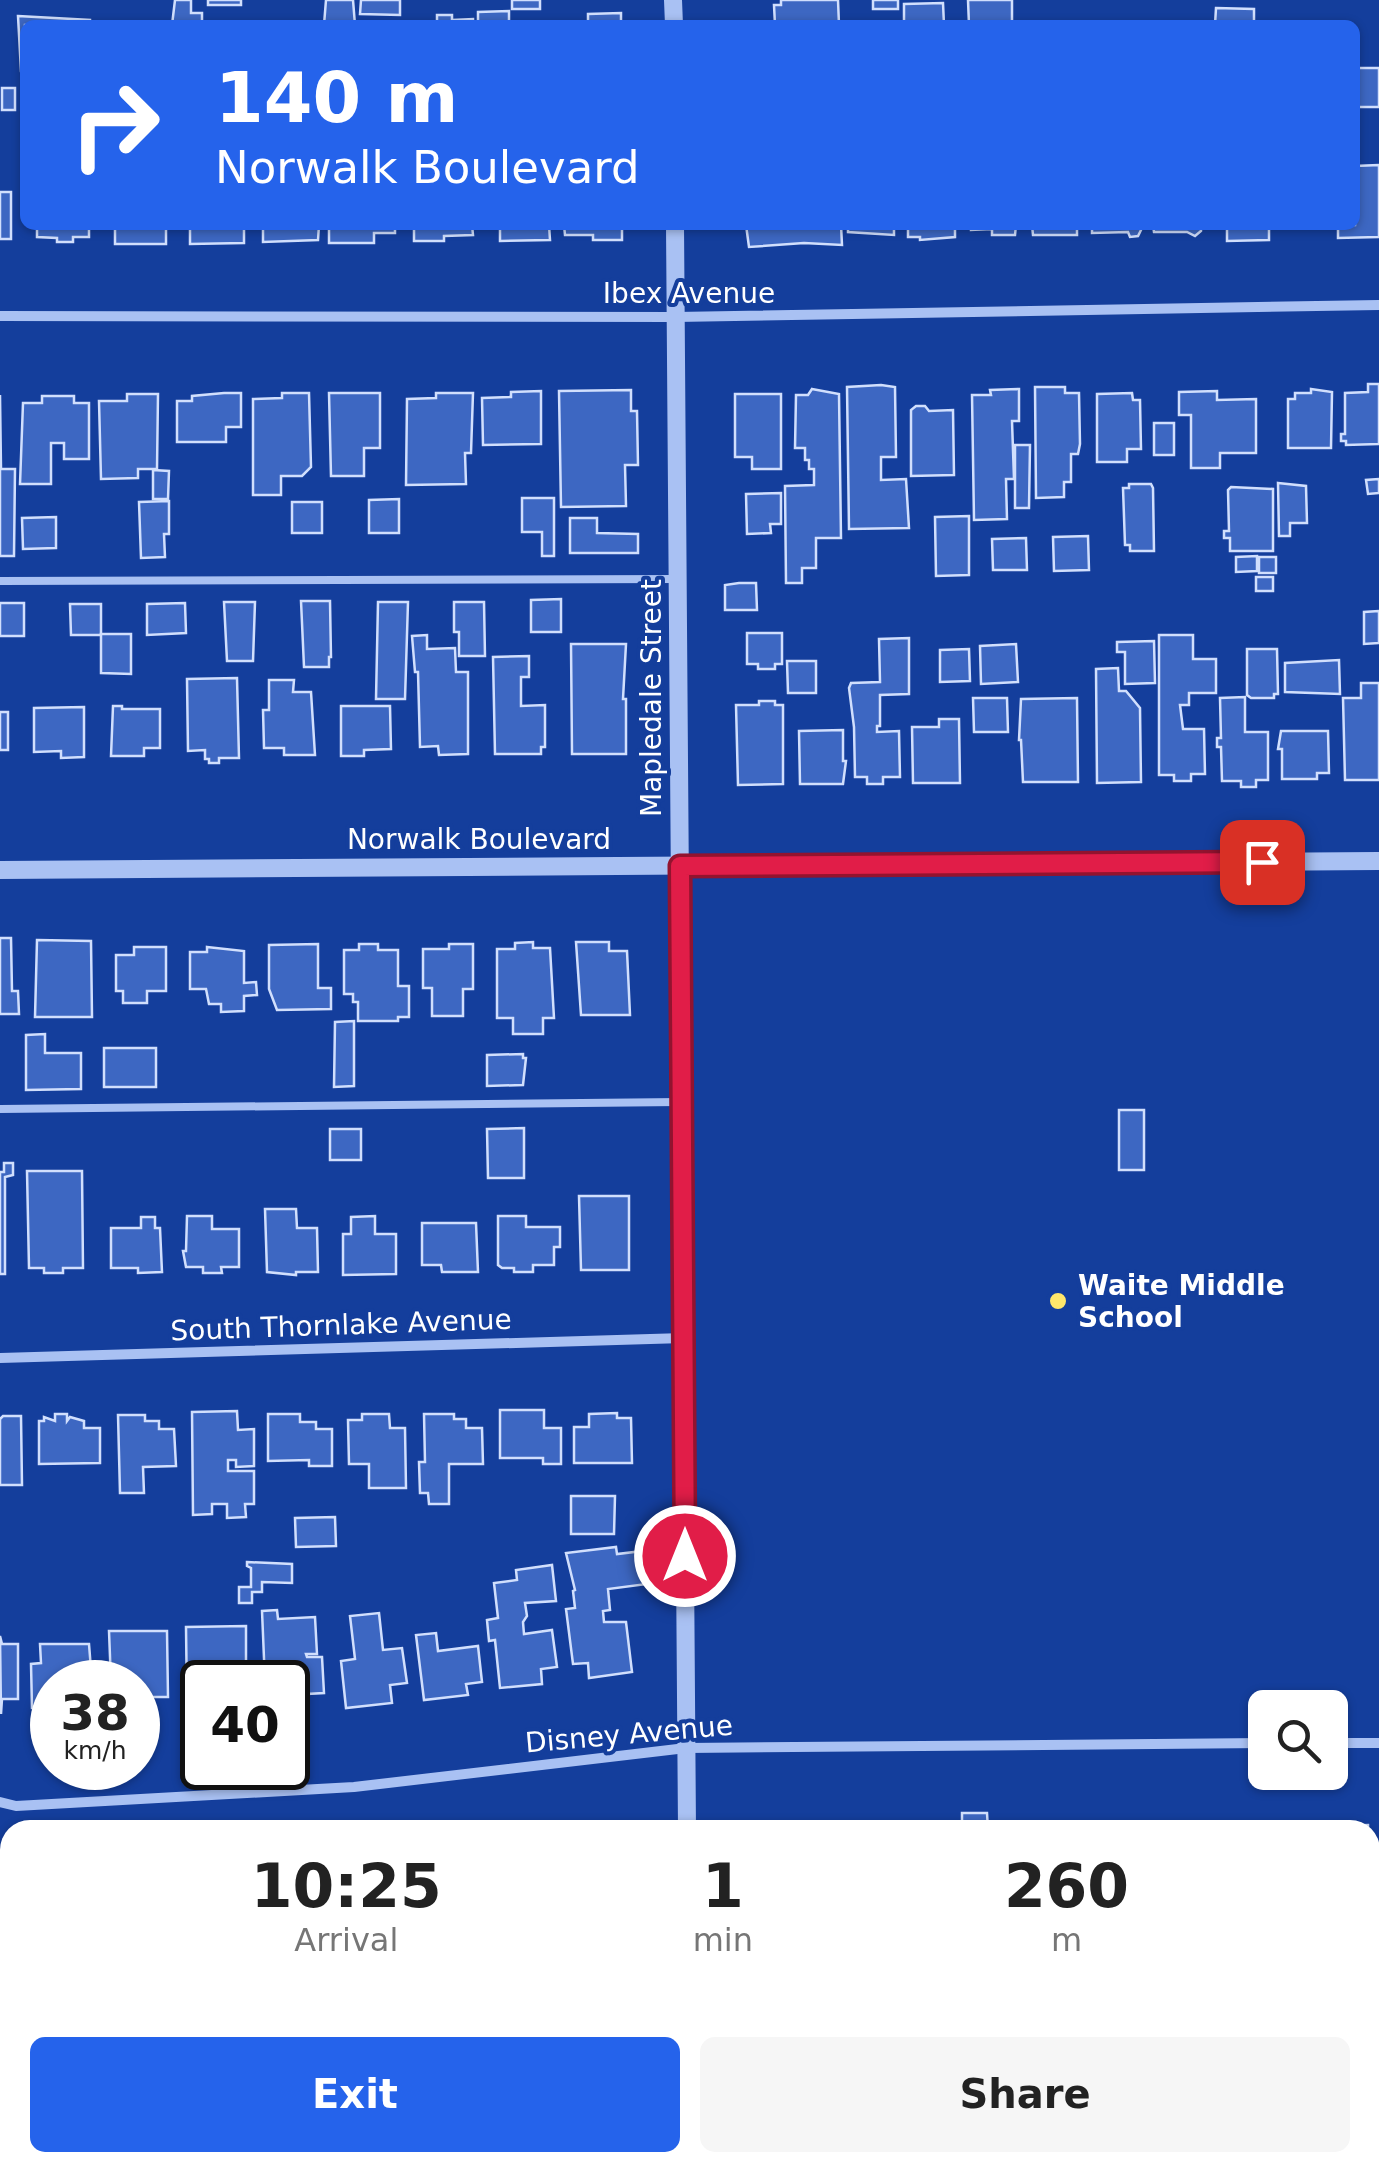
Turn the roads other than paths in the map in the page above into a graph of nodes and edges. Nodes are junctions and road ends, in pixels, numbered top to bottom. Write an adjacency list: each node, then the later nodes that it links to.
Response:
1 (675, 230): 4 (street, Mapledale Street)
2 (1379, 305): 4 (street, Ibex Avenue)
3 (0, 316): 4 (street, Ibex Avenue)
4 (676, 317): 5 (street, Mapledale Street)
5 (678, 579): 6 (lane); 8 (street, Mapledale Street)
6 (0, 581)
7 (1379, 862): 8 (street, Norwalk Boulevard)
8 (680, 866): 9 (street, Norwalk Boulevard); 10 (street, Mapledale Street)
9 (0, 870)
10 (681, 1102): 11 (lane); 12 (street, Mapledale Street)
11 (0, 1108)
12 (684, 1338): 13 (street, South Thornlake Avenue); 17 (street, Mapledale Street)
13 (0, 1358)
14 (1348, 1743): 15 (street)
15 (1379, 1743)
16 (1248, 1744): 17 (street, Disney Avenue)
17 (686, 1748): 18 (street, Disney Avenue); 19 (street, Mapledale Street)
18 (0, 1802)
19 (686, 1820)

